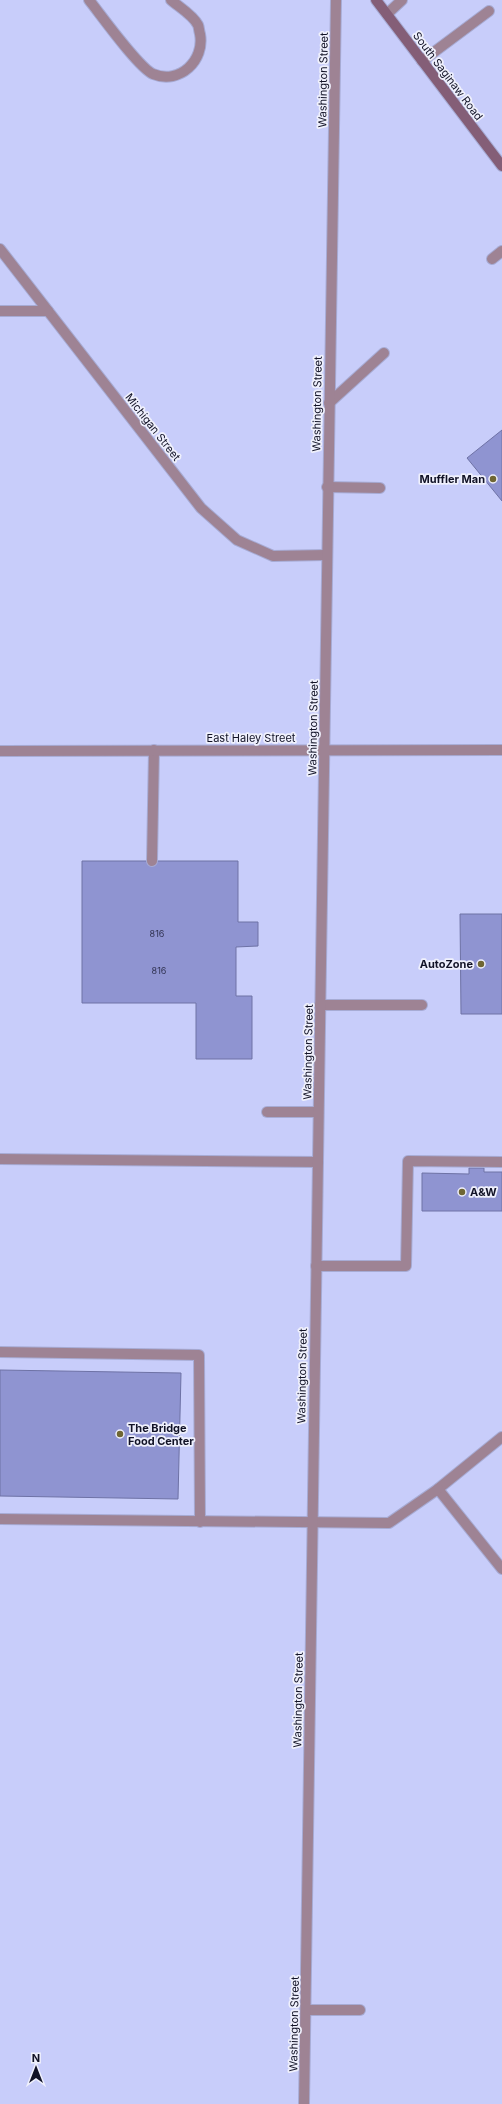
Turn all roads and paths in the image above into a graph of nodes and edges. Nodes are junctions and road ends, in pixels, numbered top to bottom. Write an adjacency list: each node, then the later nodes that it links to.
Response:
1 (89, 0): 2 (street)
2 (170, 0)
3 (336, 0): 16 (street, Washington Street)
4 (376, 0): 7 (main road, South Saginaw Road)
5 (402, 0): 7 (street)
6 (489, 11): 8 (street)
7 (387, 14): 8 (main road, South Saginaw Road)
8 (422, 61): 9 (main road, South Saginaw Road)
9 (501, 165)
10 (0, 249): 14 (street, Michigan Street)
11 (502, 251): 12 (street)
12 (492, 259)
13 (0, 311): 14 (street)
14 (48, 311): 19 (street, Michigan Street)
15 (384, 353): 16 (street)
16 (329, 403): 17 (street, Washington Street)
17 (327, 487): 18 (street); 19 (street, Washington Street)
18 (380, 488)
19 (326, 555): 22 (street, Washington Street)
20 (0, 750): 21 (street, East Haley Street)
21 (154, 750): 22 (street, East Haley Street); 24 (street)
22 (325, 750): 23 (street, East Haley Street); 25 (street, Washington Street)
23 (502, 750)
24 (152, 861)
25 (320, 1005): 26 (street); 28 (street, Washington Street)
26 (422, 1005)
27 (267, 1112): 28 (street)
28 (318, 1112): 30 (street, Washington Street)
29 (0, 1159): 30 (street)
30 (318, 1162): 32 (street, Washington Street)
31 (502, 1162): 32 (street)
32 (316, 1266): 38 (street, Washington Street)
33 (0, 1352): 37 (street)
34 (502, 1437): 35 (street)
35 (438, 1489): 38 (street); 39 (street)
36 (0, 1519): 37 (street)
37 (200, 1522): 38 (street)
38 (313, 1524): 40 (street, Washington Street)
39 (502, 1569)
40 (306, 2010): 41 (street); 42 (street, Washington Street)
41 (360, 2010)
42 (304, 2104)

